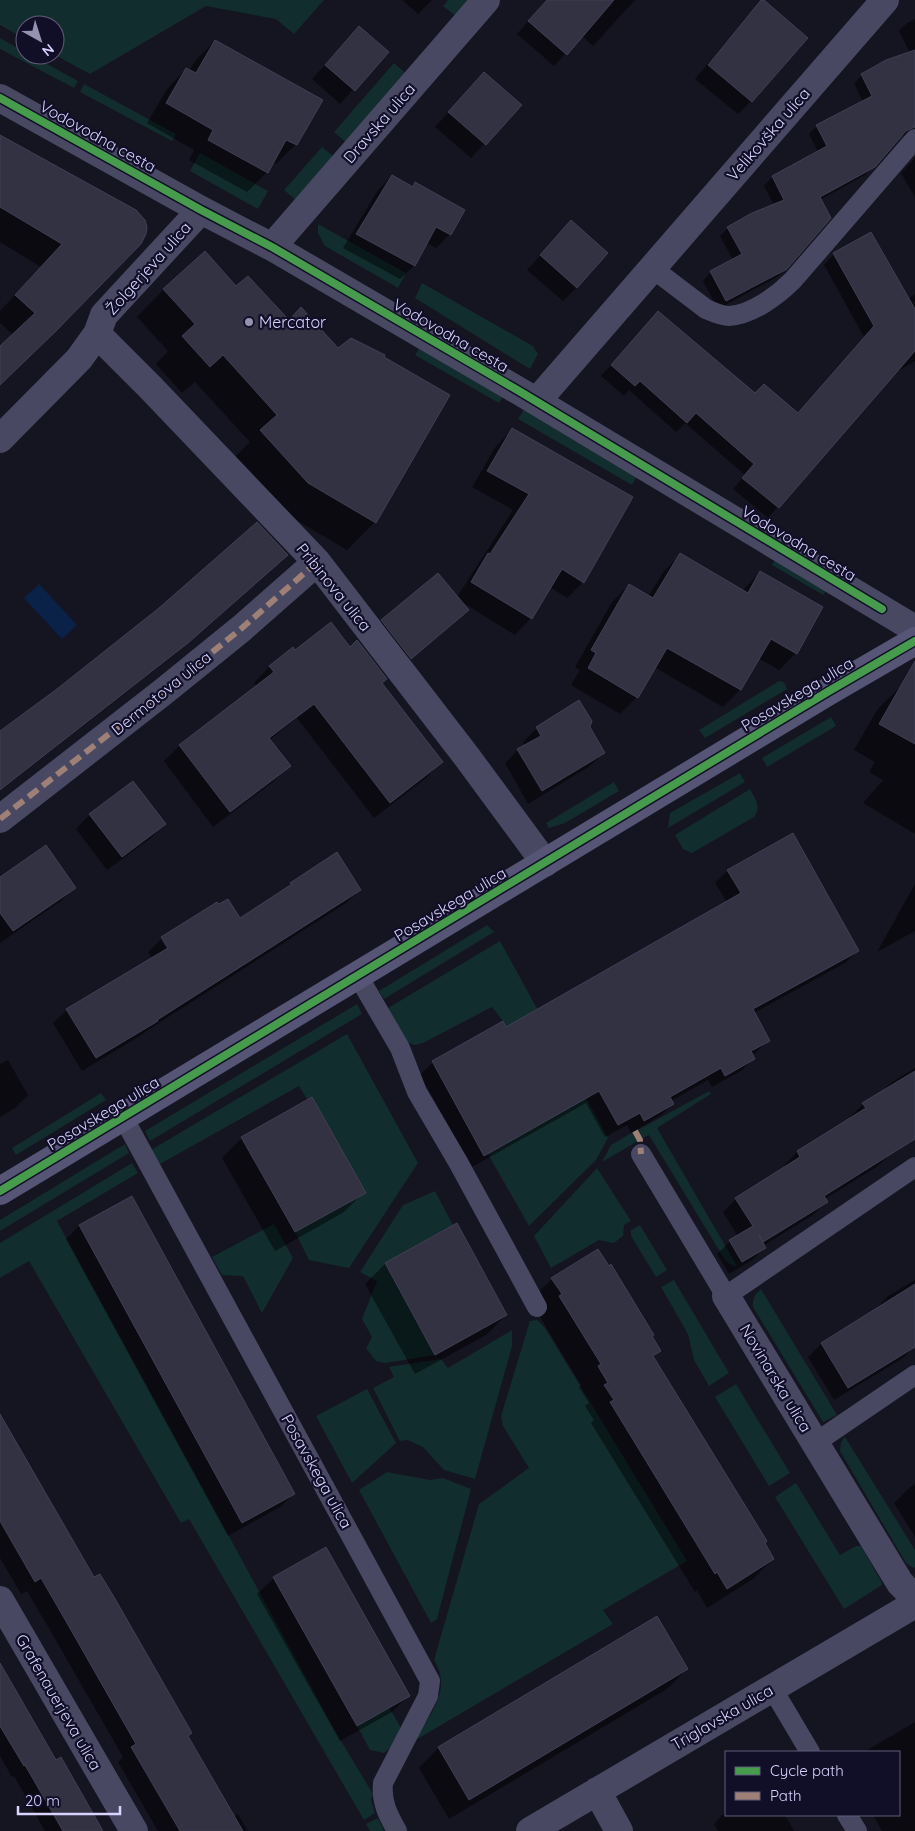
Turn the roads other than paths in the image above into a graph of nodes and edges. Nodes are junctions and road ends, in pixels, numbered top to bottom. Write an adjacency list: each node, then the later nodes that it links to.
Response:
1 (486, 0): 6 (street, Dravska ulica)
2 (885, 0): 7 (street, Velikovška ulica)
3 (0, 98): 5 (street, Vodovodna cesta)
4 (915, 139): 7 (lane)
5 (201, 210): 6 (street, Vodovodna cesta); 8 (street, Žolgerjeva ulica)
6 (272, 247): 9 (street, Vodovodna cesta)
7 (652, 268): 9 (street, Velikovška ulica)
8 (96, 334): 10 (street, Žolgerjeva ulica); 11 (street, Pribinova ulica)
9 (537, 401): 12 (street, Vodovodna cesta)
10 (0, 439)
11 (317, 562): 14 (street, Dermotova ulica); 15 (street, Pribinova ulica)
12 (915, 629)
13 (915, 642): 15 (street, Posavskega ulica)
14 (0, 819)
15 (545, 863): 16 (street, Posavskega ulica)
16 (358, 976): 17 (street, Posavskega ulica); 22 (lane)
17 (123, 1118): 20 (street, Posavskega ulica); 33 (lane, Posavskega ulica)
18 (641, 1154): 21 (lane, Novinarska ulica)
19 (915, 1167): 21 (lane)
20 (0, 1191)
21 (726, 1296): 24 (street, Novinarska ulica)
22 (537, 1307)
23 (915, 1375): 24 (lane)
24 (815, 1443): 25 (street, Novinarska ulica)
25 (915, 1598)
26 (0, 1600): 32 (street, Grafenauerjeva ulica)
27 (915, 1604): 28 (street, Triglavska ulica)
28 (772, 1688): 29 (lane); 30 (street, Triglavska ulica)
29 (809, 1751)
30 (597, 1792): 34 (street, Triglavska ulica); 35 (street)
31 (848, 1816): 36 (lane)
32 (134, 1831)
33 (397, 1831)
34 (530, 1831)
35 (619, 1831)
36 (857, 1831)

